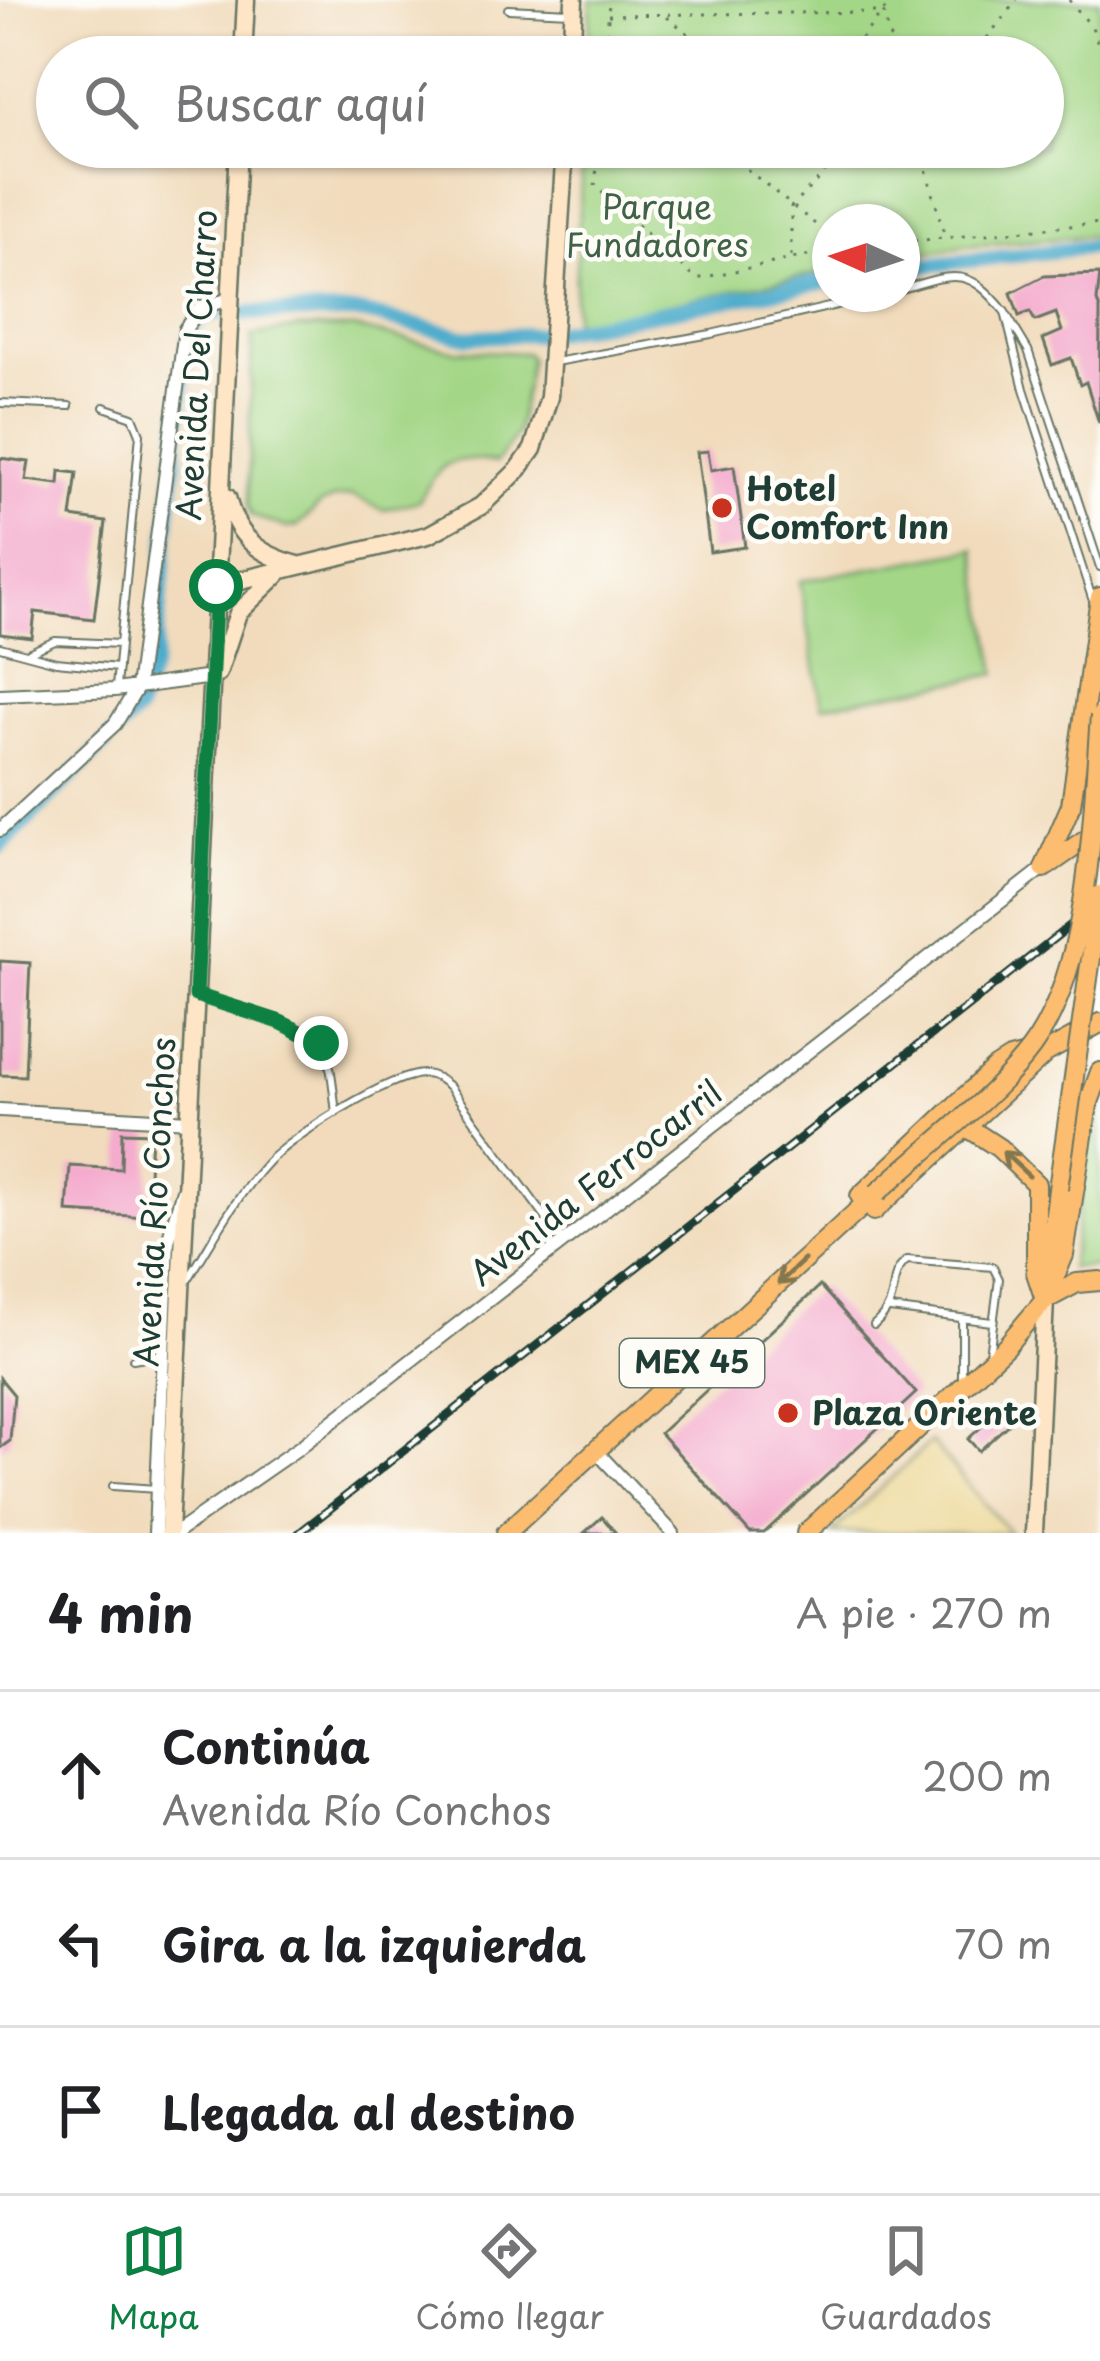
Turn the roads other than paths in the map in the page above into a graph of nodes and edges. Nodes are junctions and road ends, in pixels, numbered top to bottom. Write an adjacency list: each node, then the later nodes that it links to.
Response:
1 (246, 0): 4 (main road)
2 (574, 6): 3 (lane); 5 (main road)
3 (508, 9)
4 (244, 36)
5 (572, 36)
6 (237, 168): 9 (main road, Avenida Del Charro)
7 (565, 168): 12 (main road)
8 (920, 284): 11 (lane)
9 (231, 299): 20 (main road, Avenida Del Charro); 33 (street)
10 (812, 311): 12 (lane)
11 (1005, 312): 13 (lane); 14 (lane)
12 (552, 362): 23 (main road)
13 (1040, 384): 14 (lane); 18 (lane)
14 (1024, 389): 19 (lane)
15 (0, 403): 16 (lane)
16 (69, 406)
17 (104, 406): 28 (lane)
18 (1062, 448): 19 (lane); 21 (lane)
19 (1045, 454): 22 (lane)
20 (222, 476): 23 (main road); 26 (main road, Avenida Del Charro)
21 (1082, 511): 22 (lane); 24 (lane)
22 (1065, 516): 27 (lane)
23 (304, 566): 25 (main road)
24 (1100, 566)
25 (283, 571): 26 (main road); 36 (main road)
26 (216, 586): 32 (main road, Avenida Río Conchos)
27 (1098, 604): 38 (main road)
28 (120, 644): 30 (lane); 31 (lane)
29 (0, 647): 30 (lane)
30 (28, 654): 31 (lane)
31 (118, 668): 34 (lane)
32 (212, 676): 33 (street); 36 (main road, Avenida Río Conchos)
33 (138, 688): 34 (street); 40 (street)
34 (116, 691): 35 (street)
35 (0, 695)
36 (211, 697): 44 (main road, Avenida Río Conchos)
37 (1100, 716): 53 (main road, MEX 45, bridge)
38 (1077, 774): 39 (main road); 42 (main road)
39 (1100, 796)
40 (0, 830)
41 (1100, 830): 42 (main road)
42 (1043, 868): 54 (street, Avenida Ferrocarril)
43 (1100, 895): 57 (main road, bridge)
44 (196, 995): 49 (lane); 50 (main road, Avenida Río Conchos)
45 (1100, 1023): 46 (main road)
46 (1047, 1052): 47 (main road); 51 (main road); 53 (main road)
47 (1098, 1079): 57 (main road)
48 (0, 1110): 50 (street)
49 (336, 1113): 54 (lane); 56 (lane)
50 (189, 1121): 52 (main road, Avenida Río Conchos)
51 (967, 1127): 53 (main road); 57 (main road, one-way to 51)
52 (186, 1184): 56 (main road, Avenida Río Conchos); 62 (street)
53 (838, 1228): 66 (main road, MEX 45, one-way to 66)
54 (564, 1243): 70 (street, Avenida Ferrocarril)
55 (1100, 1280): 57 (main road)
56 (181, 1290): 70 (main road, Avenida Río Conchos)
57 (1045, 1300): 64 (main road); 74 (main road)
58 (890, 1309): 59 (lane); 60 (lane); 61 (lane)
59 (962, 1319): 60 (lane); 65 (lane)
60 (992, 1322): 64 (lane)
61 (874, 1325)
62 (163, 1354): 63 (lane); 68 (street)
63 (133, 1359)
64 (988, 1364): 65 (main road)
65 (963, 1388): 73 (main road)
66 (596, 1451): 71 (main road, MEX 45); 72 (street)
67 (113, 1486): 68 (lane)
68 (157, 1489): 69 (street)
69 (154, 1533)
70 (173, 1533)
71 (506, 1533)
72 (673, 1533)
73 (806, 1533)
74 (1034, 1533)

